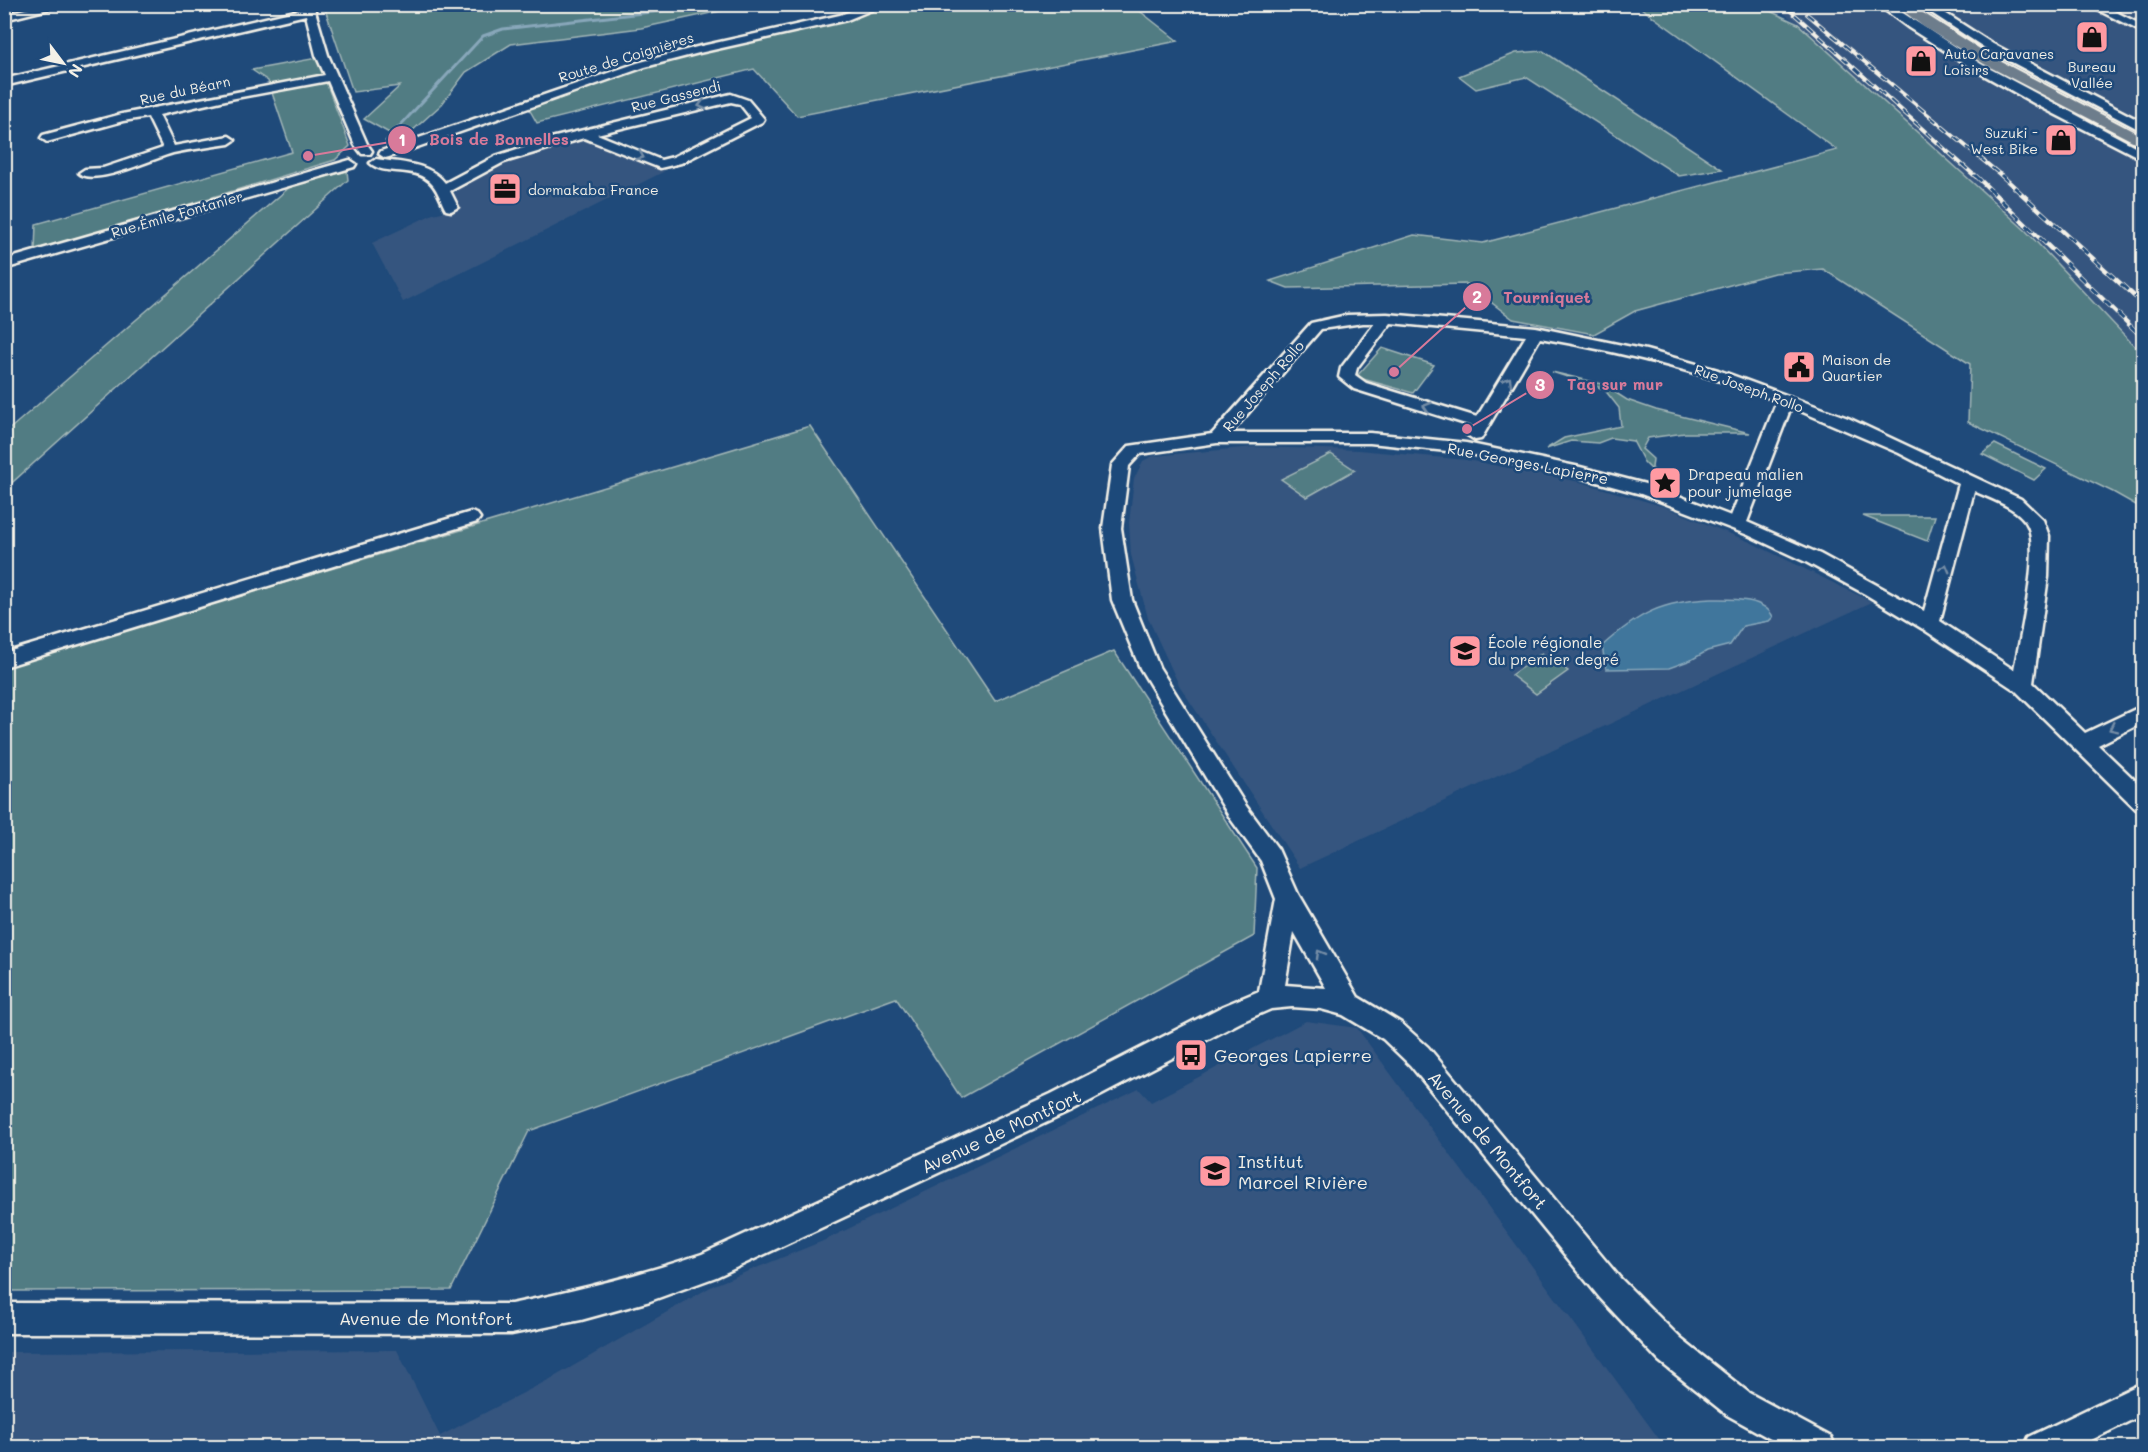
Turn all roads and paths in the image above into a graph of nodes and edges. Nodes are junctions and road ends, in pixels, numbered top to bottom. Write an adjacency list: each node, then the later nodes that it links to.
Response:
1 (63, 4): 9 (street)
2 (881, 4): 25 (street, Route de Coignières)
3 (1882, 4): 24 (street)
4 (1900, 4): 21 (main road)
5 (1911, 4): 14 (main road)
6 (1923, 4): 11 (street)
7 (2091, 4): 10 (street)
8 (309, 8): 12 (street); 13 (street)
9 (4, 17)
10 (2144, 30)
11 (1989, 46): 14 (main road); 16 (street)
12 (331, 77): 15 (street, Rue du Béarn); 23 (street)
13 (4, 84)
14 (2078, 101): 18 (main road)
15 (152, 113): 19 (street, Rue du Béarn); 22 (street)
16 (2144, 128)
17 (586, 134): 17 (street, Rue Gassendi, one-way to 17); 28 (street, Rue Gassendi)
18 (2144, 134)
19 (47, 138)
20 (229, 140): 22 (street)
21 (2144, 143)
22 (171, 150): 27 (street)
23 (366, 151): 25 (street); 26 (street)
24 (2144, 156)
25 (380, 158): 26 (street); 28 (street)
26 (350, 164): 30 (street, Rue Émile Fontanier)
27 (85, 173)
28 (444, 189): 29 (street)
29 (451, 207)
30 (4, 265)
31 (1387, 318): 32 (street, Rue Joseph Rollo); 34 (street, one-way to 31); 35 (street, Rue Joseph Rollo)
32 (1536, 332): 33 (street, Rue Joseph Rollo); 34 (street, one-way to 32)
33 (1786, 400): 37 (street, Rue Joseph Rollo); 39 (street)
34 (1483, 424): 36 (street)
35 (1217, 438): 36 (street, Rue Georges Lapierre); 46 (street, Rue Georges Lapierre)
36 (1466, 448): 39 (street, Rue Georges Lapierre)
37 (1968, 482): 40 (street, one-way to 37); 42 (street, Rue Joseph Rollo)
38 (471, 518): 41 (street)
39 (1737, 524): 40 (street, Rue Georges Lapierre)
40 (1930, 624): 42 (street, Rue Georges Lapierre)
41 (4, 660)
42 (2022, 685): 44 (street, Rue Georges Lapierre)
43 (2144, 713): 44 (street, one-way to 44)
44 (2082, 743): 45 (street, Rue Georges Lapierre)
45 (2144, 803)
46 (1288, 899): 47 (street); 48 (street, Rue Georges Lapierre, one-way to 46)
47 (1270, 998): 48 (street, Avenue de Montfort); 49 (street, Avenue de Montfort)
48 (1349, 1005): 51 (street, Avenue de Montfort)
49 (4, 1318)
50 (2144, 1396): 52 (street)
51 (1820, 1448)
52 (2040, 1448)

